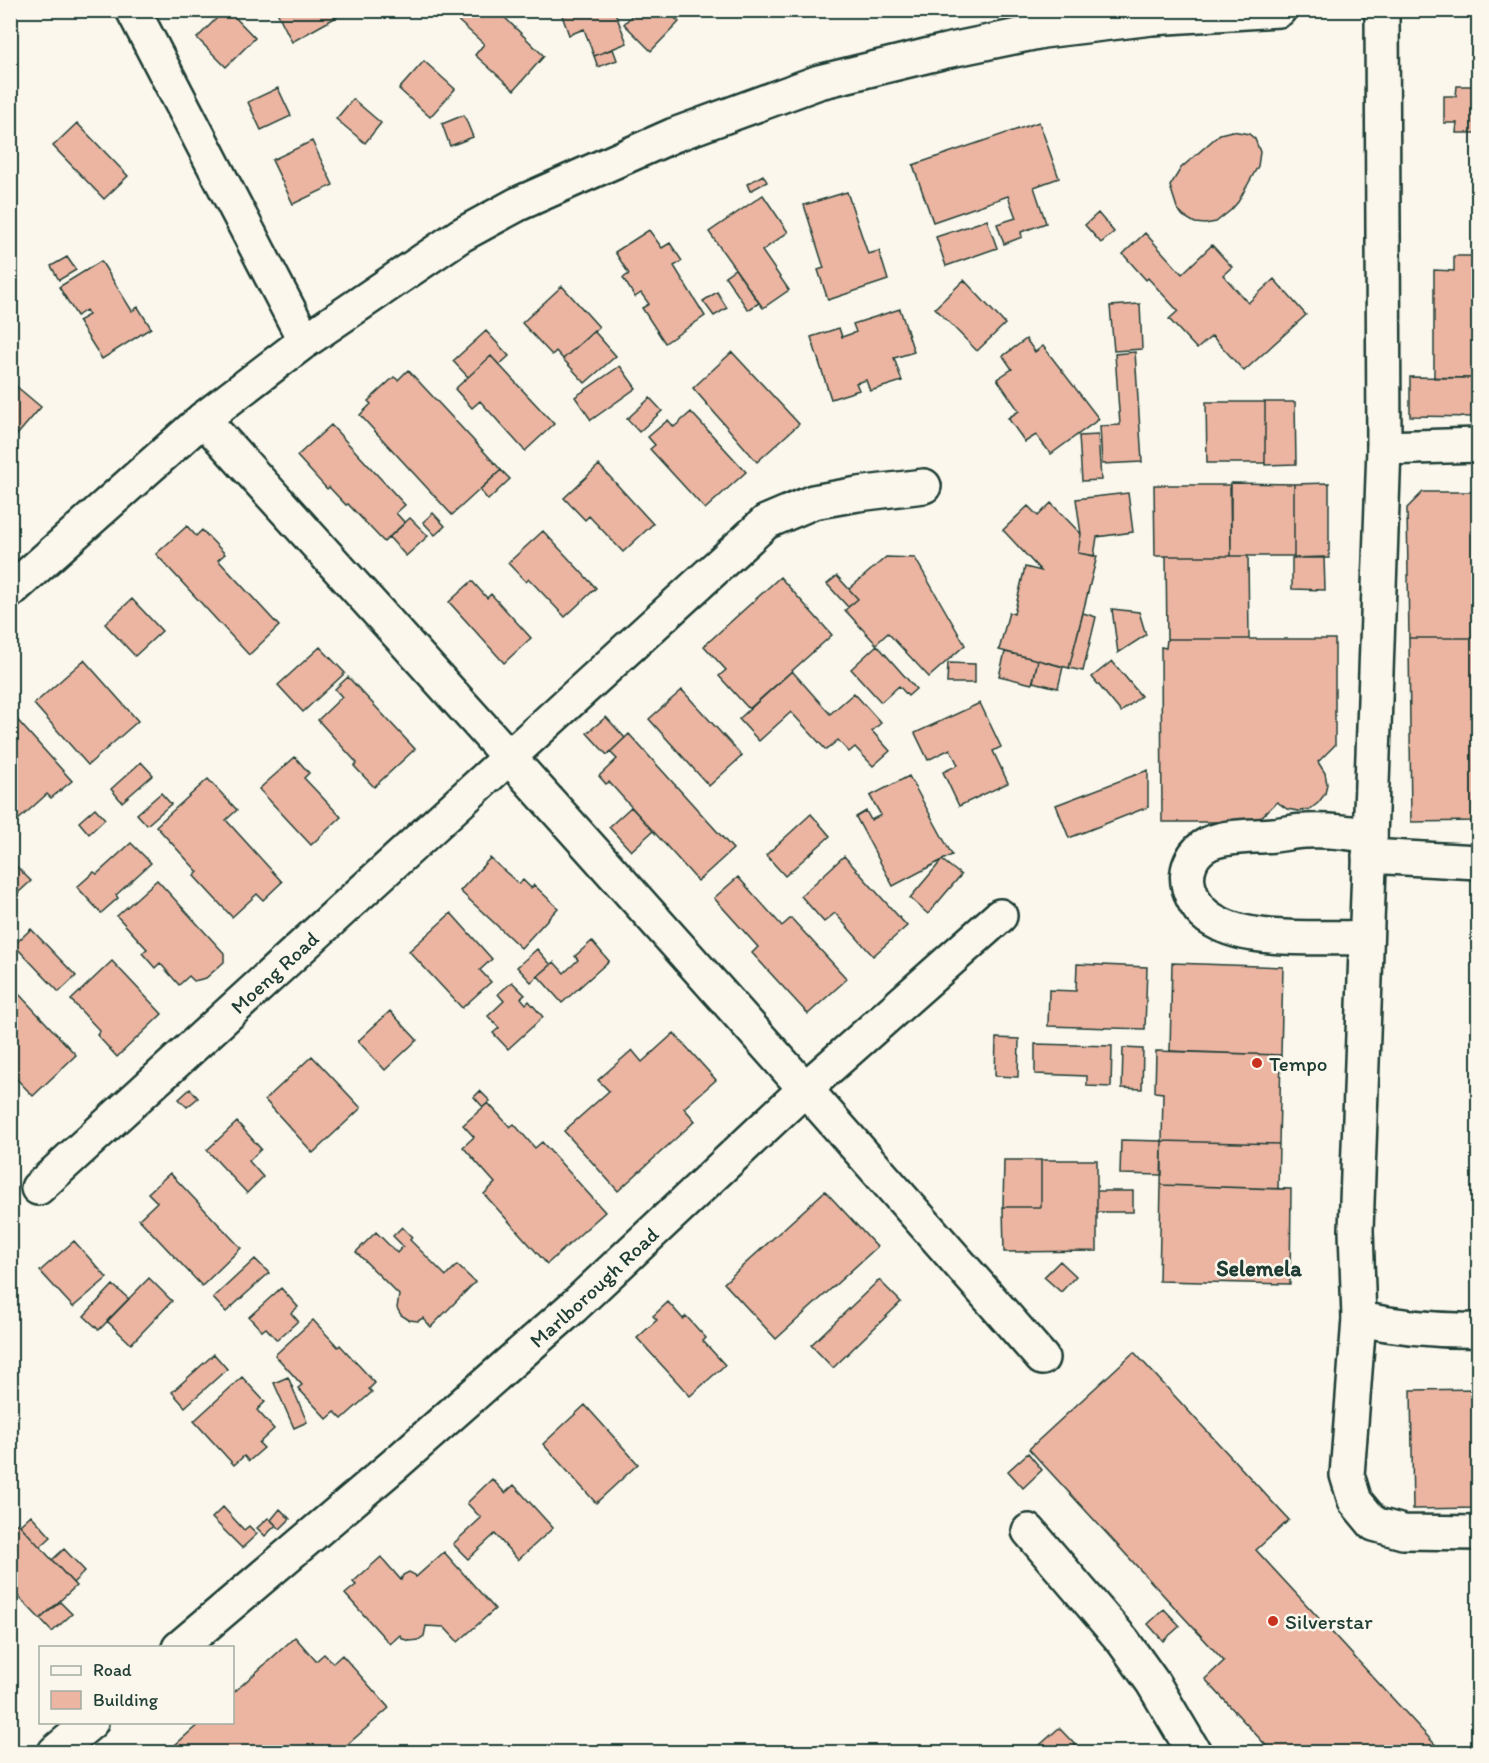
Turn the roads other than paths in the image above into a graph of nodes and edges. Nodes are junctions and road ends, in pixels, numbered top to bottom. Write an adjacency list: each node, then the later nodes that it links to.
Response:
1 (133, 10): 4 (street)
2 (1279, 10): 4 (street)
3 (1382, 10): 7 (street)
4 (305, 341): 5 (street)
5 (203, 419): 9 (street); 10 (street)
6 (1479, 445): 7 (street)
7 (1384, 448): 11 (street)
8 (924, 486): 10 (street, Moeng Road)
9 (10, 591)
10 (510, 757): 15 (street); 16 (street, Moeng Road)
11 (1370, 846): 12 (street); 14 (street); 14 (street)
12 (1479, 862)
13 (1000, 916): 15 (street, Marlborough Road)
14 (1366, 938): 17 (street)
15 (806, 1088): 19 (street); 22 (street, Marlborough Road)
16 (38, 1188)
17 (1359, 1319): 18 (street); 21 (street)
18 (1479, 1330)
19 (1042, 1358)
20 (1029, 1531): 25 (street)
21 (1479, 1533)
22 (180, 1646)
23 (89, 1724): 24 (street)
24 (55, 1752)
25 (1194, 1752)

